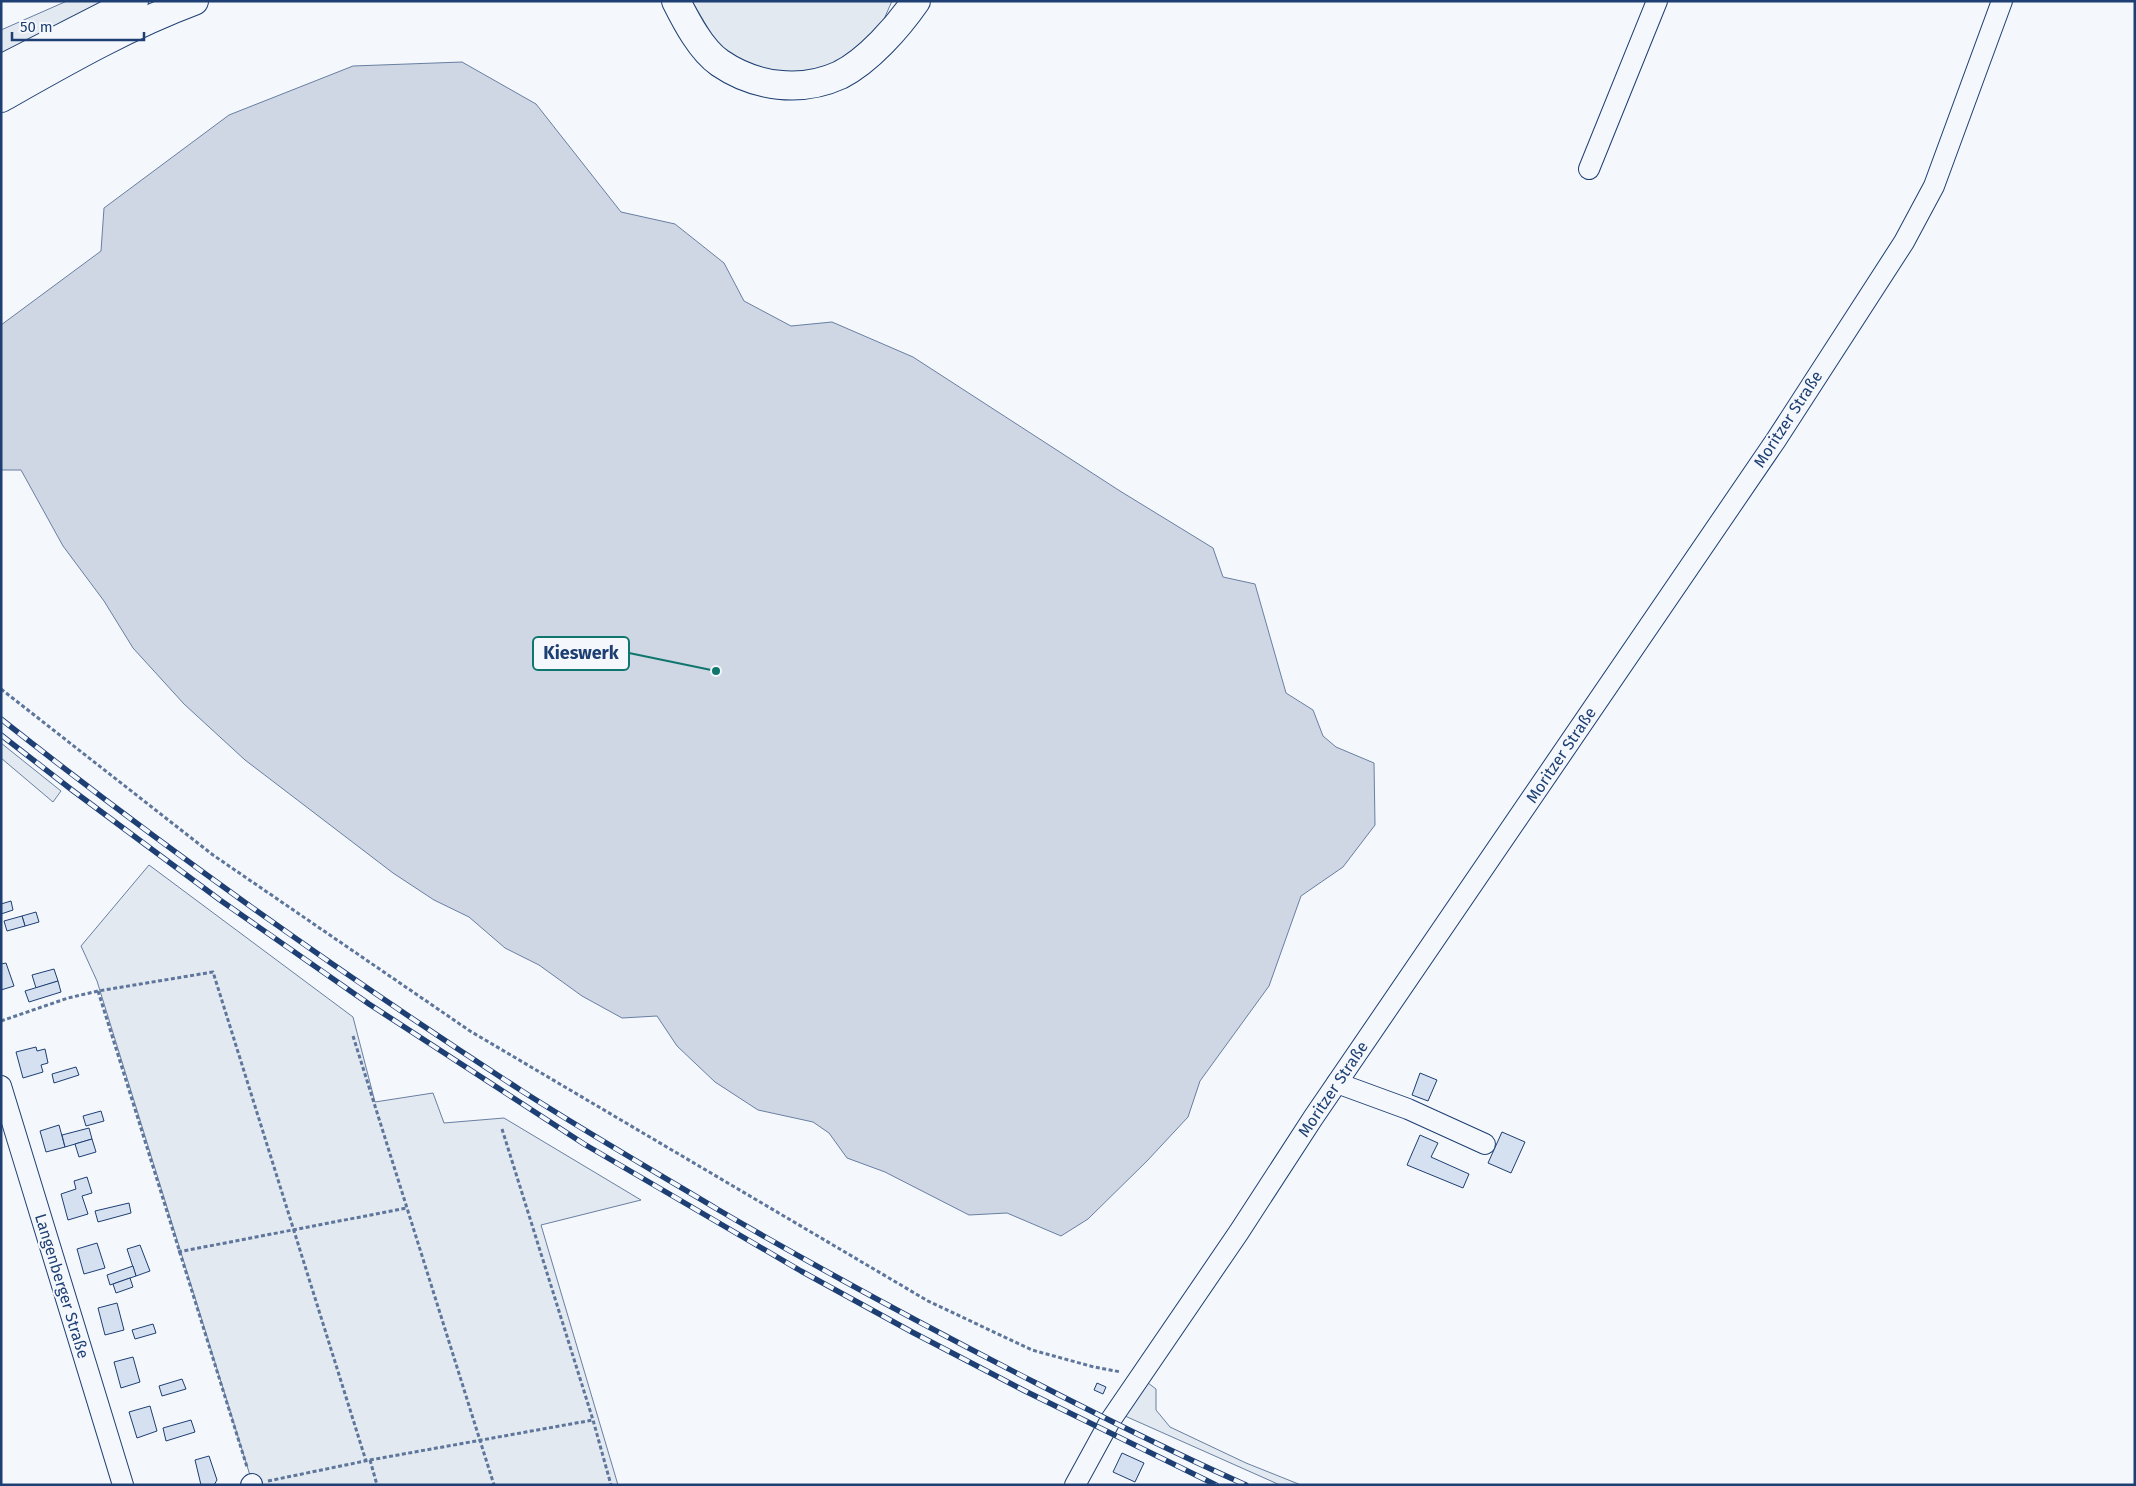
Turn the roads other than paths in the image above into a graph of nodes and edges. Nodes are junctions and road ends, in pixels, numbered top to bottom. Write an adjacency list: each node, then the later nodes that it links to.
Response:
1 (134, 1): 9 (highway)
2 (194, 1): 10 (highway)
3 (676, 1): 8 (highway)
4 (897, 1): 8 (highway)
5 (916, 1): 8 (highway)
6 (1657, 1): 11 (street)
7 (2002, 1): 12 (street, Moritzer Straße)
8 (880, 42)
9 (1, 69)
10 (1, 98)
11 (1590, 168)
12 (1337, 1083): 14 (street); 16 (street, Moritzer Straße)
13 (1, 1086): 15 (street, Langenberger Straße)
14 (1485, 1144)
15 (123, 1485)
16 (1075, 1485)

